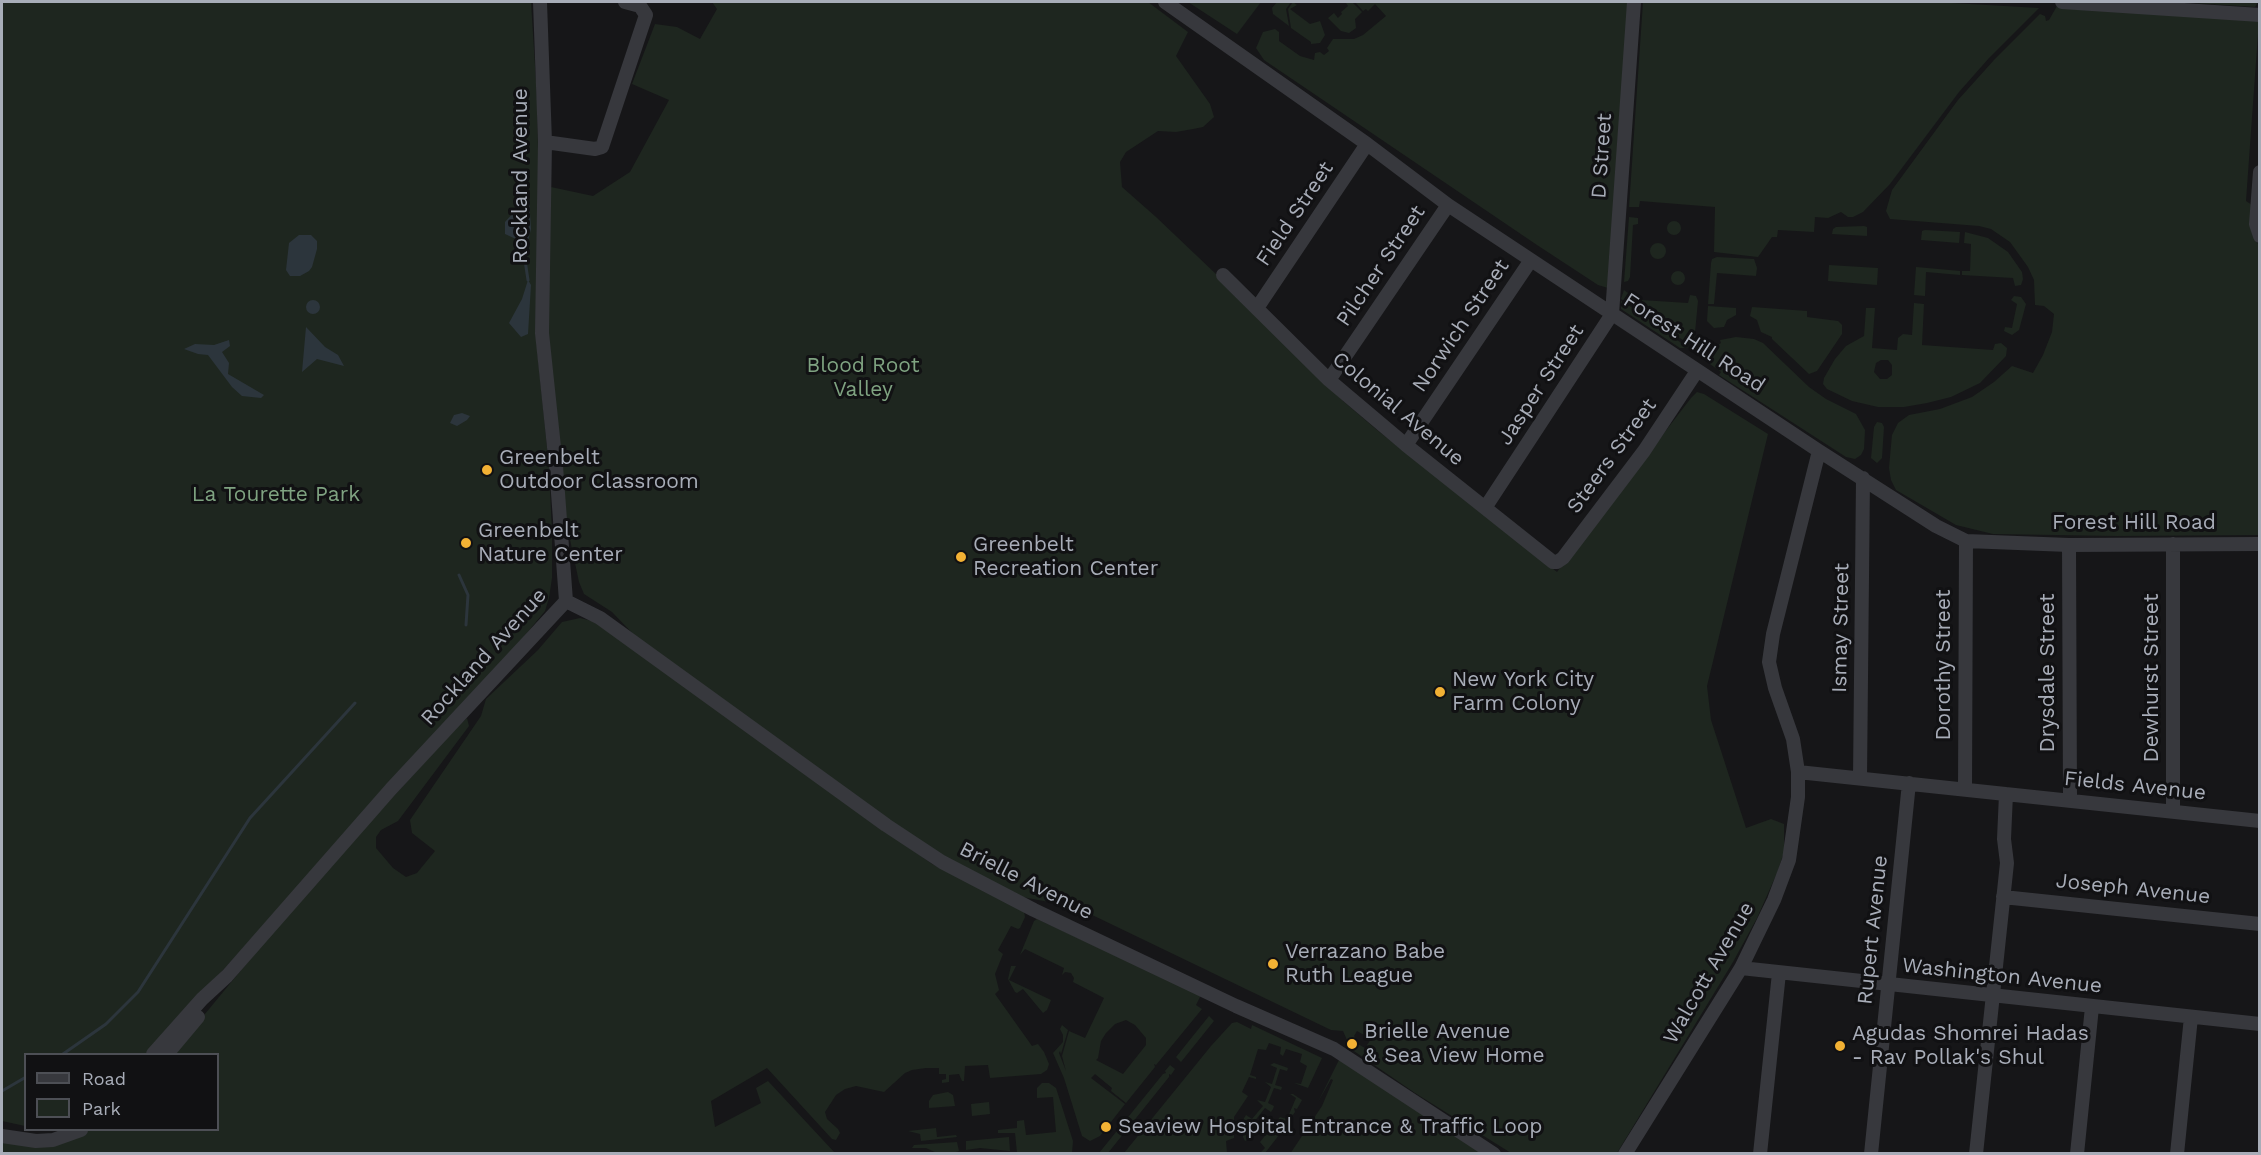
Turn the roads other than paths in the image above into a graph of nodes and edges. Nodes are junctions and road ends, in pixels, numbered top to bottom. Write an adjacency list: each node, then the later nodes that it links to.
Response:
1 (540, 2): 7 (street, Rockland Avenue)
2 (625, 2): 7 (street)
3 (1165, 2): 8 (street, Forest Hill Road)
4 (1634, 2): 15 (street, D Street)
5 (2062, 2): 6 (street)
6 (2259, 15)
7 (545, 142): 27 (street, Rockland Avenue)
8 (1367, 144): 10 (street, Forest Hill Road); 14 (street, Field Street)
9 (2259, 172): 11 (street)
10 (1448, 206): 12 (street, Forest Hill Road); 17 (street, Pilcher Street)
11 (2259, 236)
12 (1531, 260): 15 (street, Forest Hill Road); 18 (street, Norwich Street)
13 (1223, 275): 14 (street, Colonial Avenue)
14 (1257, 308): 17 (street, Colonial Avenue)
15 (1612, 314): 16 (street, Forest Hill Road); 21 (street, Jasper Street)
16 (1697, 371): 19 (street, Forest Hill Road); 26 (street, Steers Street)
17 (1329, 380): 18 (street, Colonial Avenue)
18 (1406, 445): 21 (street, Colonial Avenue)
19 (1819, 451): 20 (street, Forest Hill Road); 28 (street, Walcott Avenue)
20 (1863, 478): 22 (street, Forest Hill Road); 29 (street, Ismay Street)
21 (1485, 508): 26 (street, Colonial Avenue)
22 (1966, 541): 25 (street, Forest Hill Road); 31 (street, Dorothy Street)
23 (2173, 544): 24 (street, Forest Hill Road); 25 (street, Forest Hill Road); 34 (street, Dewhurst Street)
24 (2259, 544)
25 (2069, 545): 33 (street, Drysdale Street)
26 (1557, 562)
27 (566, 601): 40 (street, Rockland Avenue); 52 (street, Brielle Avenue)
28 (1798, 772): 29 (street, Fields Avenue); 38 (street, Walcott Avenue)
29 (1860, 778): 30 (street, Fields Avenue)
30 (1910, 783): 31 (street, Fields Avenue); 41 (street, Rupert Avenue)
31 (1965, 789): 32 (street, Fields Avenue)
32 (2006, 794): 33 (street, Fields Avenue); 36 (street)
33 (2070, 800): 34 (street, Fields Avenue)
34 (2173, 812): 35 (street, Fields Avenue)
35 (2259, 821)
36 (2003, 897): 37 (street, Joseph Avenue); 42 (street)
37 (2259, 924)
38 (1741, 968): 39 (street, Washington Avenue); 53 (street, Walcott Avenue)
39 (1779, 973): 41 (street, Washington Avenue); 54 (street)
40 (227, 976): 46 (street, Rockland Avenue); 47 (street, Rockland Avenue)
41 (1888, 985): 42 (street, Washington Avenue); 55 (street, Rupert Avenue)
42 (1992, 996): 43 (street, Washington Avenue); 56 (street)
43 (2092, 1007): 44 (street, Washington Avenue); 57 (street)
44 (2191, 1017): 45 (street, Washington Avenue); 58 (street)
45 (2259, 1024)
46 (154, 1053)
47 (168, 1053)
48 (2, 1127): 49 (street)
49 (50, 1131)
50 (78, 1131): 51 (street)
51 (2, 1136)
52 (1494, 1154)
53 (1625, 1154)
54 (1760, 1154)
55 (1871, 1154)
56 (1976, 1154)
57 (2077, 1154)
58 (2177, 1154)

